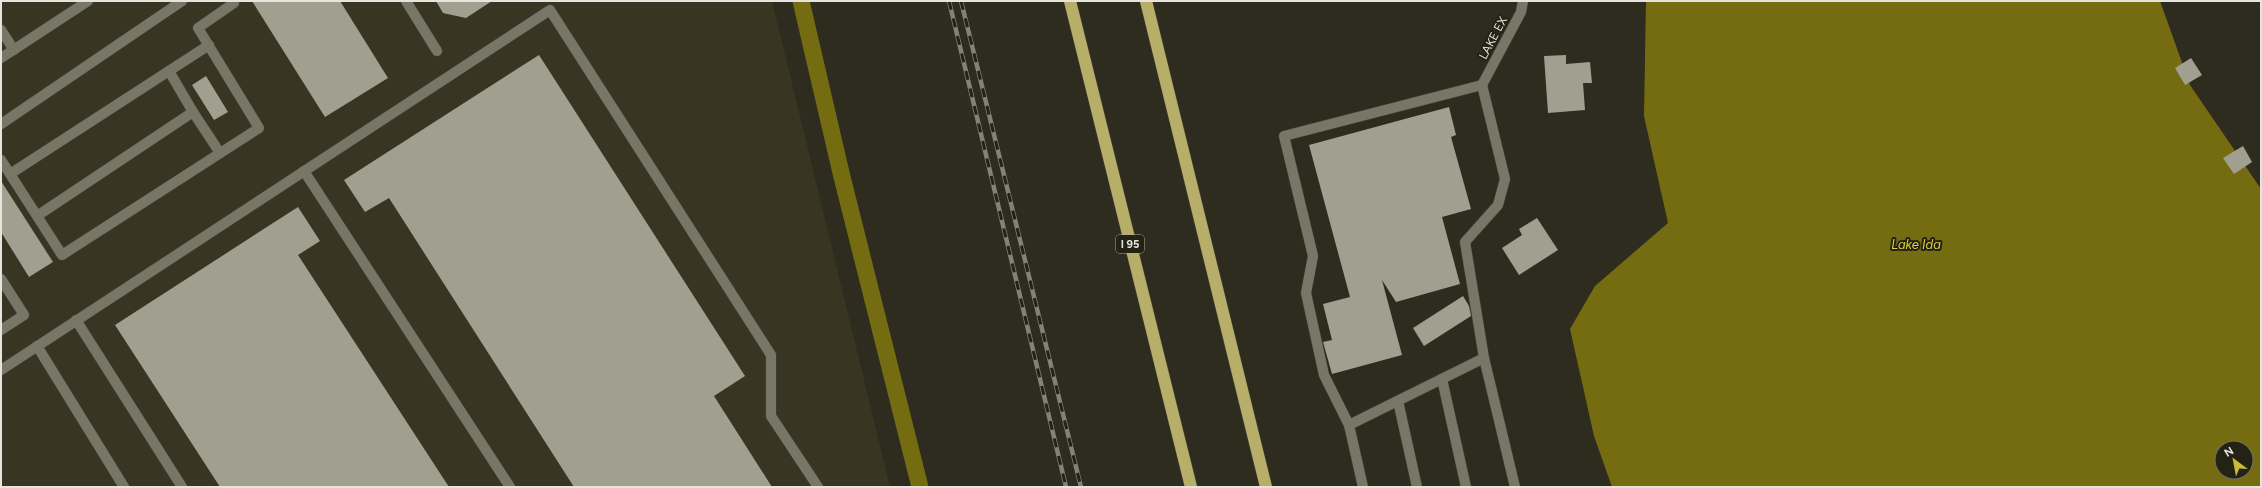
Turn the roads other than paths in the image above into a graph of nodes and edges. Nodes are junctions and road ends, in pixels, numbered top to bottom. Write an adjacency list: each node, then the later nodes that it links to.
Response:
1 (88, 1): 10 (street)
2 (182, 1): 16 (street)
3 (406, 1): 11 (street)
4 (1070, 1): 35 (highway, I 95)
5 (1146, 1): 36 (highway)
6 (1523, 1): 14 (street, LAKE EX)
7 (234, 3): 9 (street)
8 (1, 30): 10 (street)
9 (208, 45): 13 (street); 17 (street)
10 (14, 50): 12 (street)
11 (437, 51)
12 (1, 58)
13 (169, 71): 15 (street); 20 (street)
14 (1482, 85): 26 (street); 30 (street)
15 (194, 112): 17 (street); 21 (street)
16 (1, 124)
17 (220, 153): 21 (street)
18 (1, 160): 20 (street)
19 (304, 171): 23 (street); 33 (street); 34 (street)
20 (10, 174): 21 (street)
21 (37, 216)
22 (1, 279): 24 (street)
23 (76, 320): 25 (street); 32 (street)
24 (1, 330)
25 (36, 346): 27 (street); 31 (street)
26 (1484, 358): 28 (street); 40 (street)
27 (1, 370)
28 (1442, 379): 29 (street); 39 (street)
29 (1398, 401): 30 (street); 38 (street)
30 (1349, 425): 37 (street)
31 (124, 487)
32 (182, 487)
33 (510, 487)
34 (818, 487)
35 (1191, 487)
36 (1266, 487)
37 (1363, 487)
38 (1417, 487)
39 (1466, 487)
40 (1515, 487)

